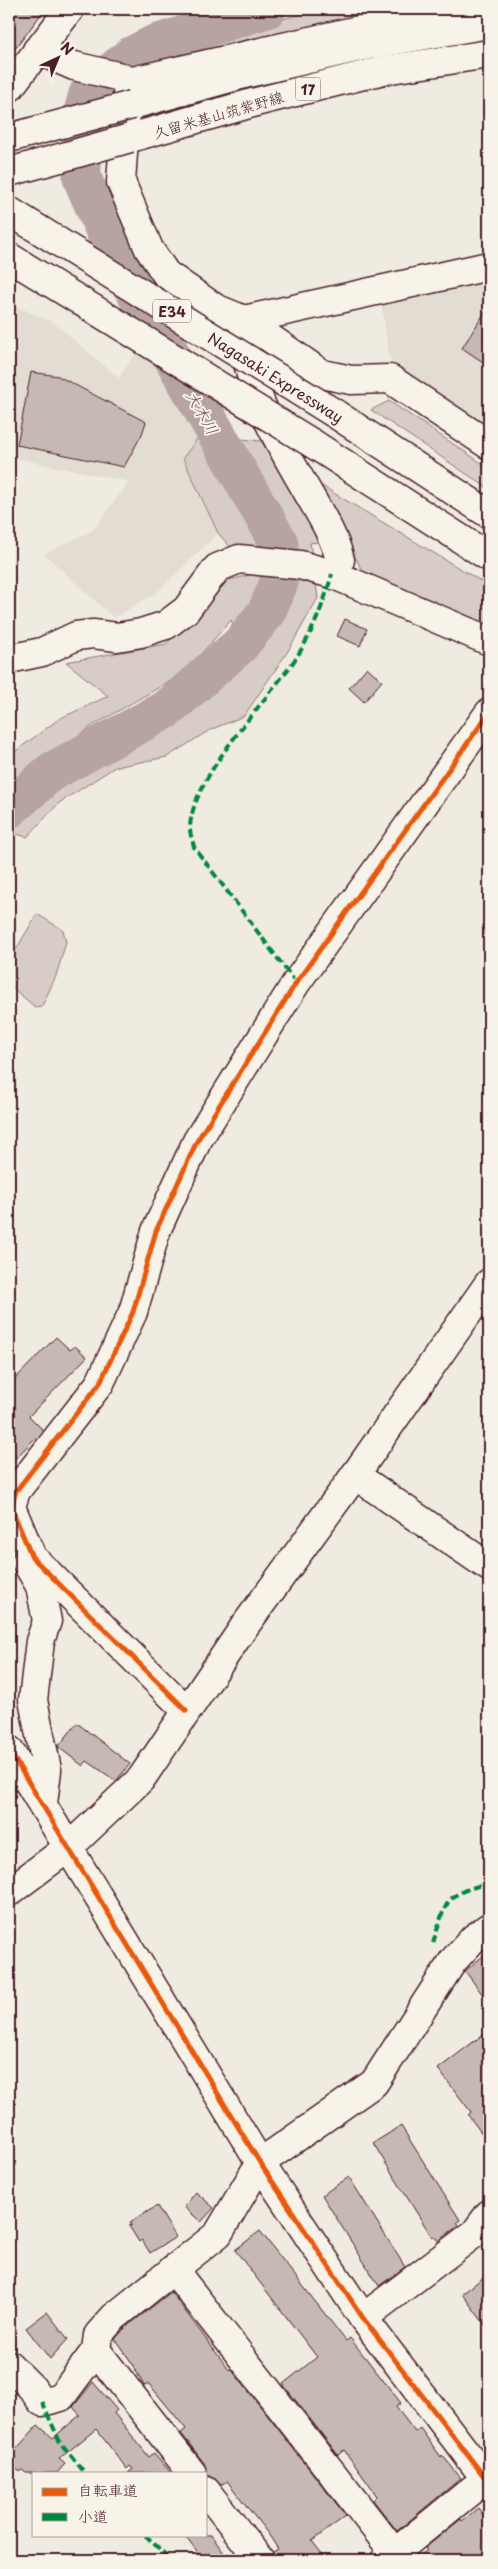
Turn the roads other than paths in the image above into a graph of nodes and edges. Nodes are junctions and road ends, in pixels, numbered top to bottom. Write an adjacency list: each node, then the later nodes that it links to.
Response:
1 (70, 9): 4 (main road)
2 (474, 9): 7 (main road)
3 (489, 24): 7 (main road, 久留米基山筑紫野線 / 17)
4 (37, 50): 6 (main road); 7 (main road)
5 (489, 54): 9 (main road, 久留米基山筑紫野線 / 17, bridge)
6 (12, 75)
7 (127, 88): 8 (main road, 久留米基山筑紫野線 / 17, bridge); 13 (main road)
8 (9, 138)
9 (9, 172)
10 (9, 211): 15 (main road, Nagasaki Expressway / E34, bridge)
11 (9, 257): 16 (main road, E34, bridge)
12 (489, 266): 13 (main road)
13 (244, 320): 14 (main road); 17 (main road)
14 (489, 445)
15 (489, 514)
16 (489, 558)
17 (332, 574): 18 (main road); 19 (main road)
18 (489, 641)
19 (9, 659)
20 (489, 713): 23 (main road)
21 (489, 1283): 22 (main road)
22 (356, 1475): 24 (main road); 25 (main road)
23 (22, 1563): 25 (main road); 27 (main road)
24 (489, 1567)
25 (186, 1710): 28 (main road)
26 (9, 1750): 27 (main road)
27 (42, 1804): 28 (main road)
28 (69, 1847): 29 (main road); 31 (main road)
29 (9, 1892)
30 (489, 1926): 31 (main road)
31 (260, 2163): 33 (main road); 34 (main road)
32 (489, 2214): 34 (main road)
33 (173, 2270): 35 (main road); 40 (main road)
34 (364, 2318): 38 (main road)
35 (96, 2350): 36 (main road); 37 (main road)
36 (9, 2365)
37 (191, 2472)
38 (486, 2484): 40 (main road)
39 (208, 2494): 41 (main road)
40 (394, 2558)
41 (260, 2560)

